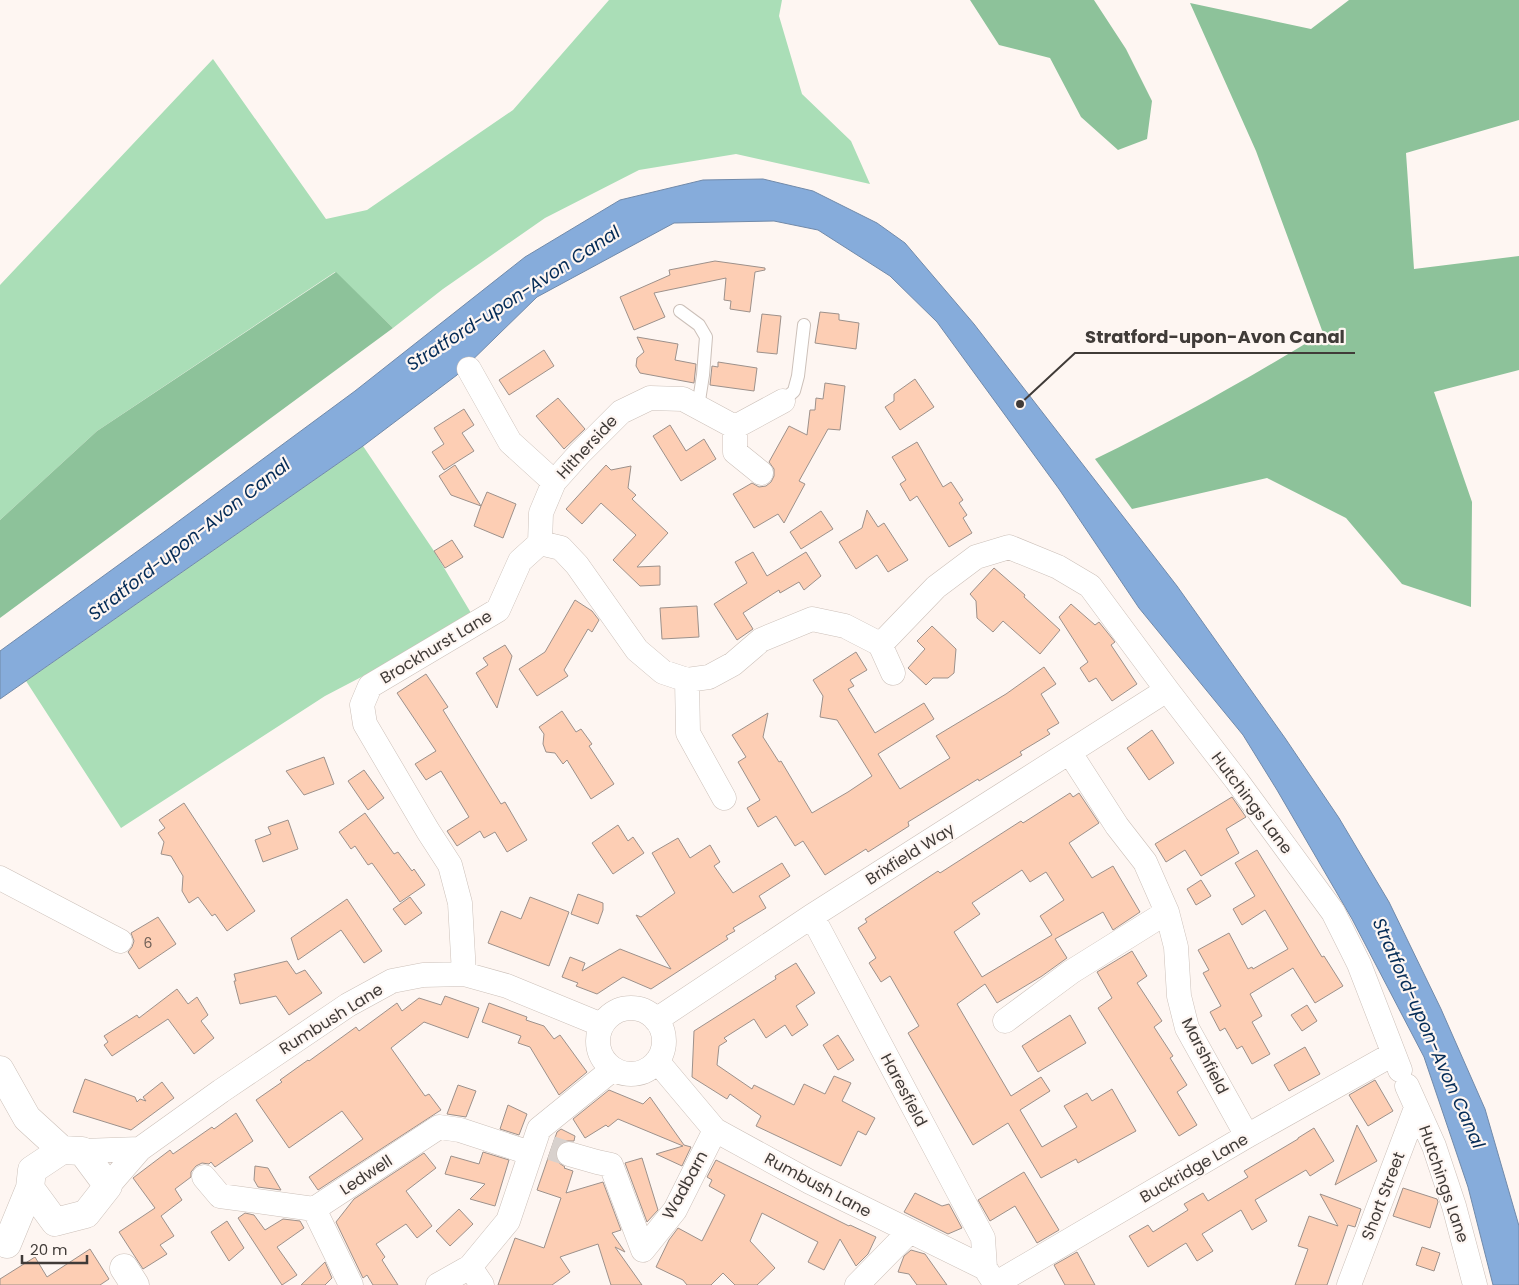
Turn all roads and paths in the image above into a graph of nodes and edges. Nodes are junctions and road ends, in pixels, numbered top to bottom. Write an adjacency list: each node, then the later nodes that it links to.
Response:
1 (680, 311): 5 (lane)
2 (804, 325): 4 (lane)
3 (469, 369): 8 (street, Hitherside)
4 (783, 401): 6 (street)
5 (698, 407): 6 (street, Hitherside); 8 (street, Hitherside)
6 (735, 427): 7 (street)
7 (762, 473)
8 (554, 482): 9 (street, Hitherside)
9 (540, 543): 12 (street); 20 (street, Brockhurst Lane)
10 (879, 642): 11 (street); 12 (street); 13 (street, Hutchings Lane)
11 (892, 673)
12 (687, 680): 15 (street)
13 (1167, 690): 14 (street, Brixfield Way); 27 (street, Hutchings Lane)
14 (1070, 753): 17 (street, Marshfield); 18 (street, Brixfield Way)
15 (724, 798)
16 (0, 878): 19 (street)
17 (1167, 912): 22 (street); 31 (street, Marshfield)
18 (812, 916): 21 (street, Brixfield Way); 43 (street, Haresfield)
19 (120, 941)
20 (464, 974): 23 (street, Rumbush Lane); 32 (street, Rumbush Lane)
21 (656, 1020): 23 (street); 24 (street)
22 (1005, 1021)
23 (602, 1025): 25 (street)
24 (657, 1061): 25 (street); 30 (street, Rumbush Lane)
25 (613, 1069): 33 (street)
26 (0, 1070): 29 (street)
27 (1400, 1070): 28 (street, Hutchings Lane); 31 (street, Buckridge Lane)
28 (1416, 1108): 47 (street, Short Street); 48 (street, Hutchings Lane)
29 (27, 1118): 34 (street); 36 (street)
30 (715, 1130): 33 (street, Wadbarn); 40 (street, Rumbush Lane)
31 (1247, 1136): 43 (street, Buckridge Lane)
32 (140, 1149): 34 (street); 37 (street, Rumbush Lane)
33 (546, 1149): 38 (street, Ledwell); 42 (street)
34 (72, 1151): 36 (street); 37 (street)
35 (204, 1177): 38 (street)
36 (31, 1179): 39 (street); 41 (street)
37 (108, 1186): 39 (street)
38 (314, 1209): 44 (street)
39 (55, 1222): 41 (street)
40 (909, 1232): 43 (street, Rumbush Lane); 46 (street)
41 (3, 1247)
42 (476, 1276): 45 (street)
43 (992, 1279)
44 (351, 1285)
45 (438, 1285)
46 (857, 1285)
47 (1350, 1285)
48 (1475, 1285)

